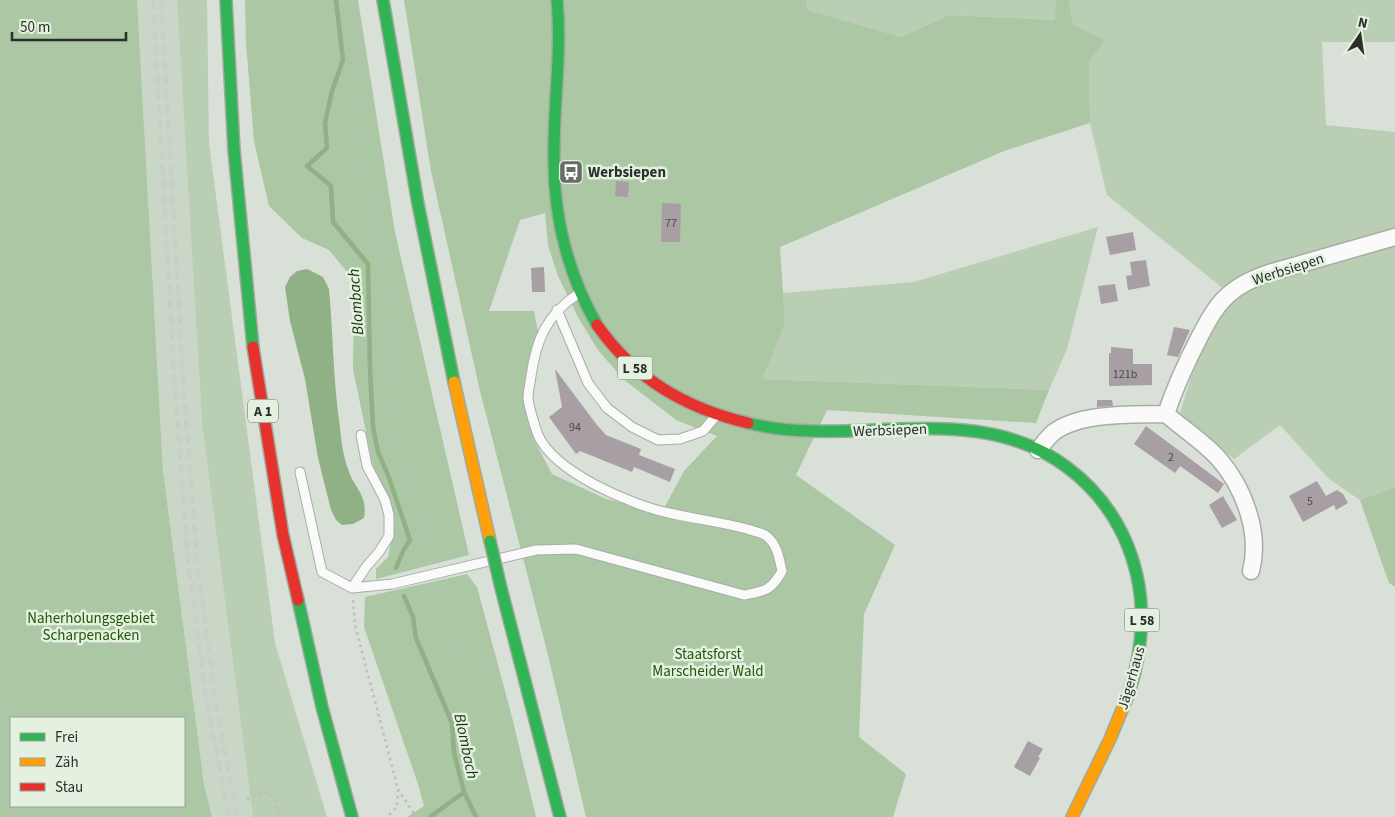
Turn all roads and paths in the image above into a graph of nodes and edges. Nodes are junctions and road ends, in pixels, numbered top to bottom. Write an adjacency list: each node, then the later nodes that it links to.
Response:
1 (226, 0): 19 (main road, A 1)
2 (352, 0): 14 (path)
3 (383, 0): 23 (main road, bridge)
4 (557, 0): 6 (main road, Werbsiepen / L 58)
5 (1395, 237): 8 (street, Werbsiepen)
6 (579, 293): 7 (lane); 9 (main road, Werbsiepen / L 58)
7 (557, 310): 9 (lane); 14 (lane)
8 (1166, 414): 11 (street); 13 (street)
9 (716, 416): 11 (main road, Werbsiepen / L 58)
10 (361, 435): 15 (lane)
11 (1038, 450): 24 (main road, Jägerhaus / L 58)
12 (300, 472): 15 (lane)
13 (1252, 571)
14 (437, 572): 15 (lane); 16 (path)
15 (352, 588): 17 (path)
16 (498, 668)
17 (398, 790): 21 (path); 22 (path)
18 (247, 800): 20 (path)
19 (352, 816)
20 (279, 817)
21 (387, 817)
22 (416, 817)
23 (560, 817)
24 (1072, 817)

